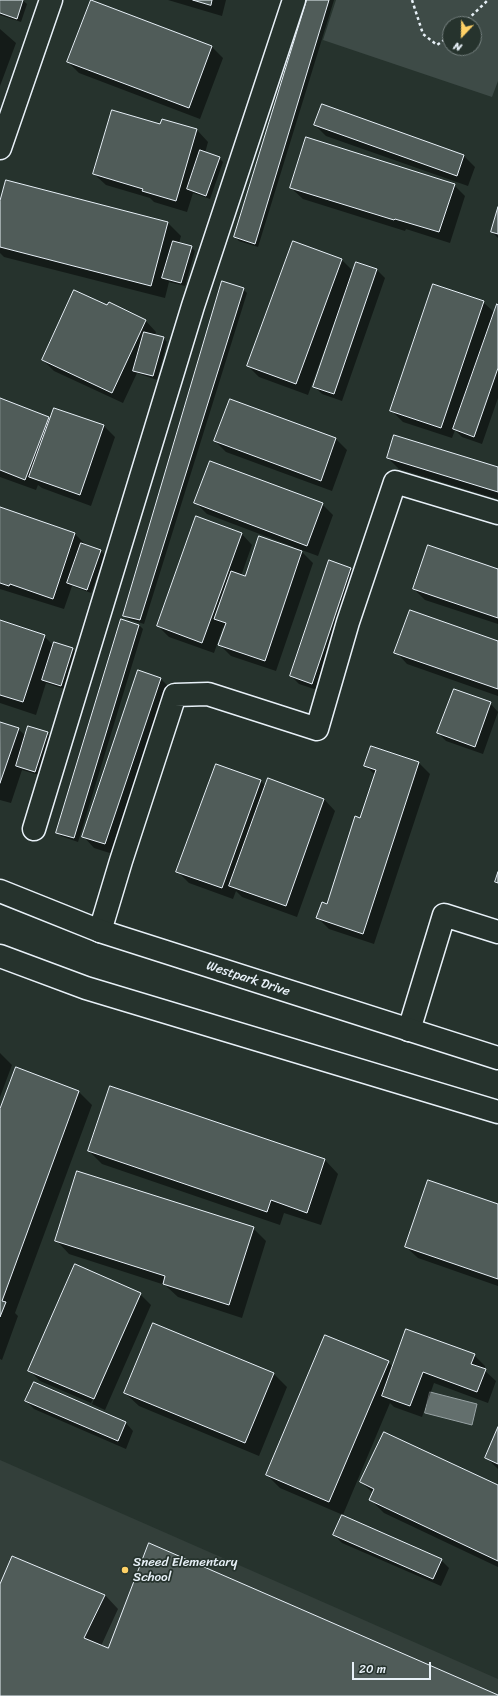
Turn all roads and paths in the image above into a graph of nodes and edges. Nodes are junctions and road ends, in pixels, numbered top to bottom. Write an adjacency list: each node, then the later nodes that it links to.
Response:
1 (51, 0): 7 (main road)
2 (294, 0): 9 (main road)
3 (412, 0): 6 (path)
4 (488, 0): 5 (path)
5 (471, 16)
6 (442, 42)
7 (0, 148)
8 (498, 512): 11 (main road)
9 (34, 829)
10 (0, 891): 11 (main road, Westpark Drive)
11 (100, 931): 14 (main road, Westpark Drive)
12 (498, 932): 14 (main road)
13 (0, 956): 16 (main road)
14 (409, 1030): 15 (main road, Westpark Drive)
15 (498, 1058)
16 (498, 1112)

